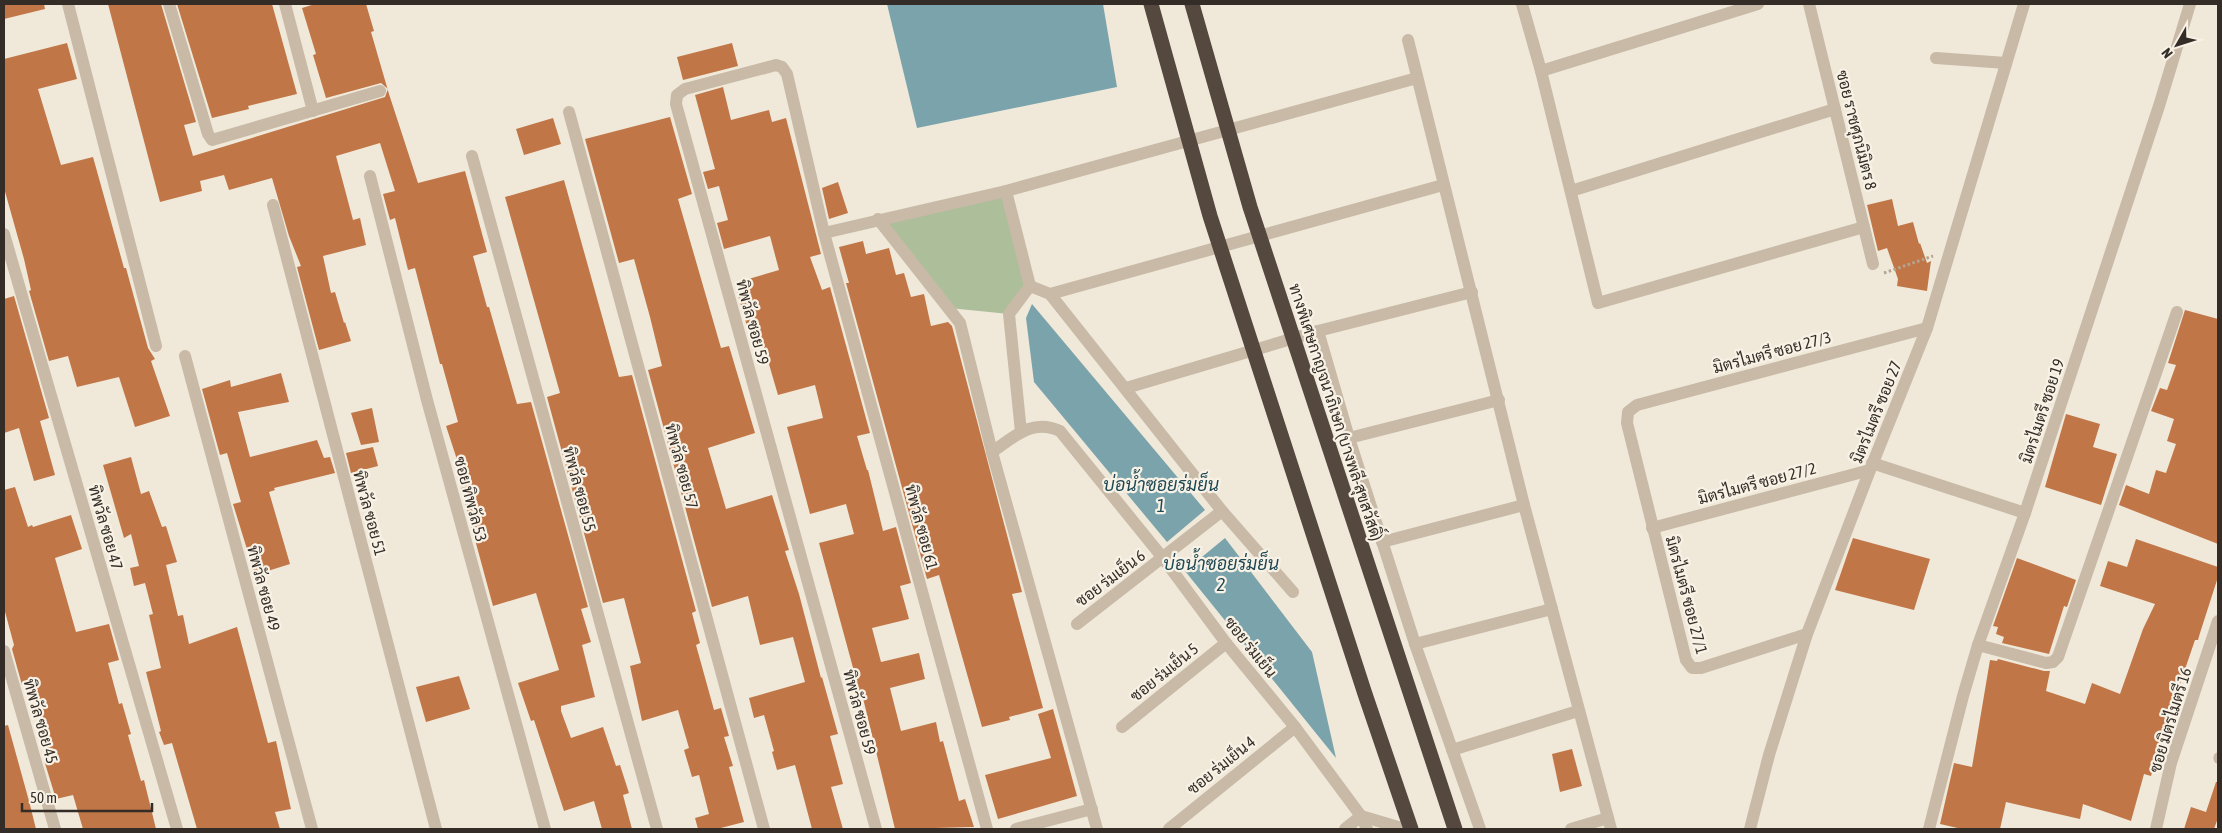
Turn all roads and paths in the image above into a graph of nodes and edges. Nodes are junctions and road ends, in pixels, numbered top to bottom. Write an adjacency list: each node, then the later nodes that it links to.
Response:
1 (68, 4): 38 (street)
2 (169, 4): 18 (street)
3 (286, 4): 18 (street)
4 (1151, 4): 84 (highway)
5 (1192, 4): 85 (highway, ทางพิเศษกาญจนาภิเษก (บางพลี-สุขสวัสดิ์))
6 (1522, 4): 14 (street)
7 (1758, 4): 14 (street)
8 (1809, 4): 17 (street, ซอย ราชศุภนิมิตร 8)
9 (2024, 4): 13 (street, มิตรไมตรี ซอย 27)
10 (2190, 4): 49 (street, มิตรไมตรี ซอย 19)
11 (1408, 40): 15 (street)
12 (1936, 58): 13 (street)
13 (2006, 63): 30 (street, มิตรไมตรี ซอย 27)
14 (1541, 71): 24 (street)
15 (1417, 78): 22 (street); 23 (street)
16 (380, 91): 18 (street)
17 (1835, 109): 24 (street); 27 (street, ซอย ราชศุภนิมิตร 8)
18 (313, 111)
19 (569, 112): 75 (street, ทิพวัล ซอย 57)
20 (472, 156): 74 (street, ทิพวัล ซอย 55)
21 (370, 176): 73 (street, ซอย ทิพวัล 53)
22 (1443, 185): 33 (street); 34 (street)
23 (1006, 191): 26 (street); 32 (street)
24 (1571, 191): 27 (street)
25 (273, 205): 72 (street, ทิพวัล ซอย 51)
26 (878, 219): 28 (street); 45 (street)
27 (1864, 227): 31 (street, ซอย ราชศุภนิมิตร 8)
28 (824, 233): 76 (street, ทิพวัล ซอย 59); 77 (street, ทิพวัล ซอย 61)
29 (4, 234): 70 (street, ทิพวัล ซอย 47)
30 (1950, 250): 31 (path); 36 (street, มิตรไมตรี ซอย 27)
31 (1873, 264)
32 (1030, 286): 34 (street); 43 (street)
33 (1472, 292): 37 (street); 41 (street)
34 (1050, 294): 40 (street)
35 (2177, 312): 60 (street)
36 (1927, 328): 42 (street, มิตรไมตรี ซอย 27/3); 46 (street, มิตรไมตรี ซอย 27)
37 (1318, 331): 40 (street); 44 (street)
38 (156, 346)
39 (185, 356): 71 (street, ทิพวัล ซอย 49)
40 (1126, 388): 48 (street)
41 (1499, 400): 44 (street); 47 (street)
42 (1628, 412): 50 (street, มิตรไมตรี ซอย 27/1)
43 (1021, 432): 45 (street, ซอย ร่มเย็น); 52 (street, ซอย ร่มเย็น)
44 (1348, 438): 51 (street)
45 (992, 452): 66 (street)
46 (1871, 467): 49 (street); 50 (street, มิตรไมตรี ซอย 27/2); 57 (street, มิตรไมตรี ซอย 27)
47 (1524, 505): 51 (street); 54 (street)
48 (1222, 511): 52 (street, ซอย ร่มเย็น 6); 53 (street)
49 (2025, 513): 60 (street, มิตรไมตรี ซอย 19)
50 (1652, 528): 57 (street, มิตรไมตรี ซอย 27/1)
51 (1382, 542): 59 (street)
52 (1163, 558): 56 (street, ซอย ร่มเย็น 6); 58 (street, ซอย ร่มเย็น)
53 (1293, 592)
54 (1552, 609): 59 (street); 62 (street)
55 (2218, 621): 90 (street, ซอย มิตรไมตรี 16)
56 (1077, 624)
57 (1807, 634): 88 (street, มิตรไมตรี ซอย 27)
58 (1226, 643): 63 (street, ซอย ร่มเย็น); 64 (street, ซอย ร่มเย็น 5)
59 (1415, 644): 65 (street)
60 (1978, 645): 89 (street, มิตรไมตรี ซอย 19)
61 (4, 651): 69 (street, ทิพวัล ซอย 45)
62 (1578, 711): 65 (street); 68 (street)
63 (1295, 726): 67 (street, ซอย ร่มเย็น); 80 (street, ซอย ร่มเย็น 4)
64 (1122, 727)
65 (1452, 750): 86 (street)
66 (1092, 809): 78 (street); 79 (street)
67 (1361, 816): 81 (street); 82 (street, ซอย ร่มเย็น); 83 (street)
68 (1609, 824): 87 (street)
69 (55, 829)
70 (177, 829)
71 (312, 829)
72 (436, 829)
73 (545, 829)
74 (657, 829)
75 (764, 829)
76 (876, 829)
77 (988, 829)
78 (1016, 829)
79 (1097, 829)
80 (1169, 829)
81 (1345, 829)
82 (1368, 829)
83 (1405, 829)
84 (1411, 829)
85 (1455, 829)
86 (1480, 829)
87 (1571, 829)
88 (1750, 829)
89 (1929, 829)
90 (2156, 829)

